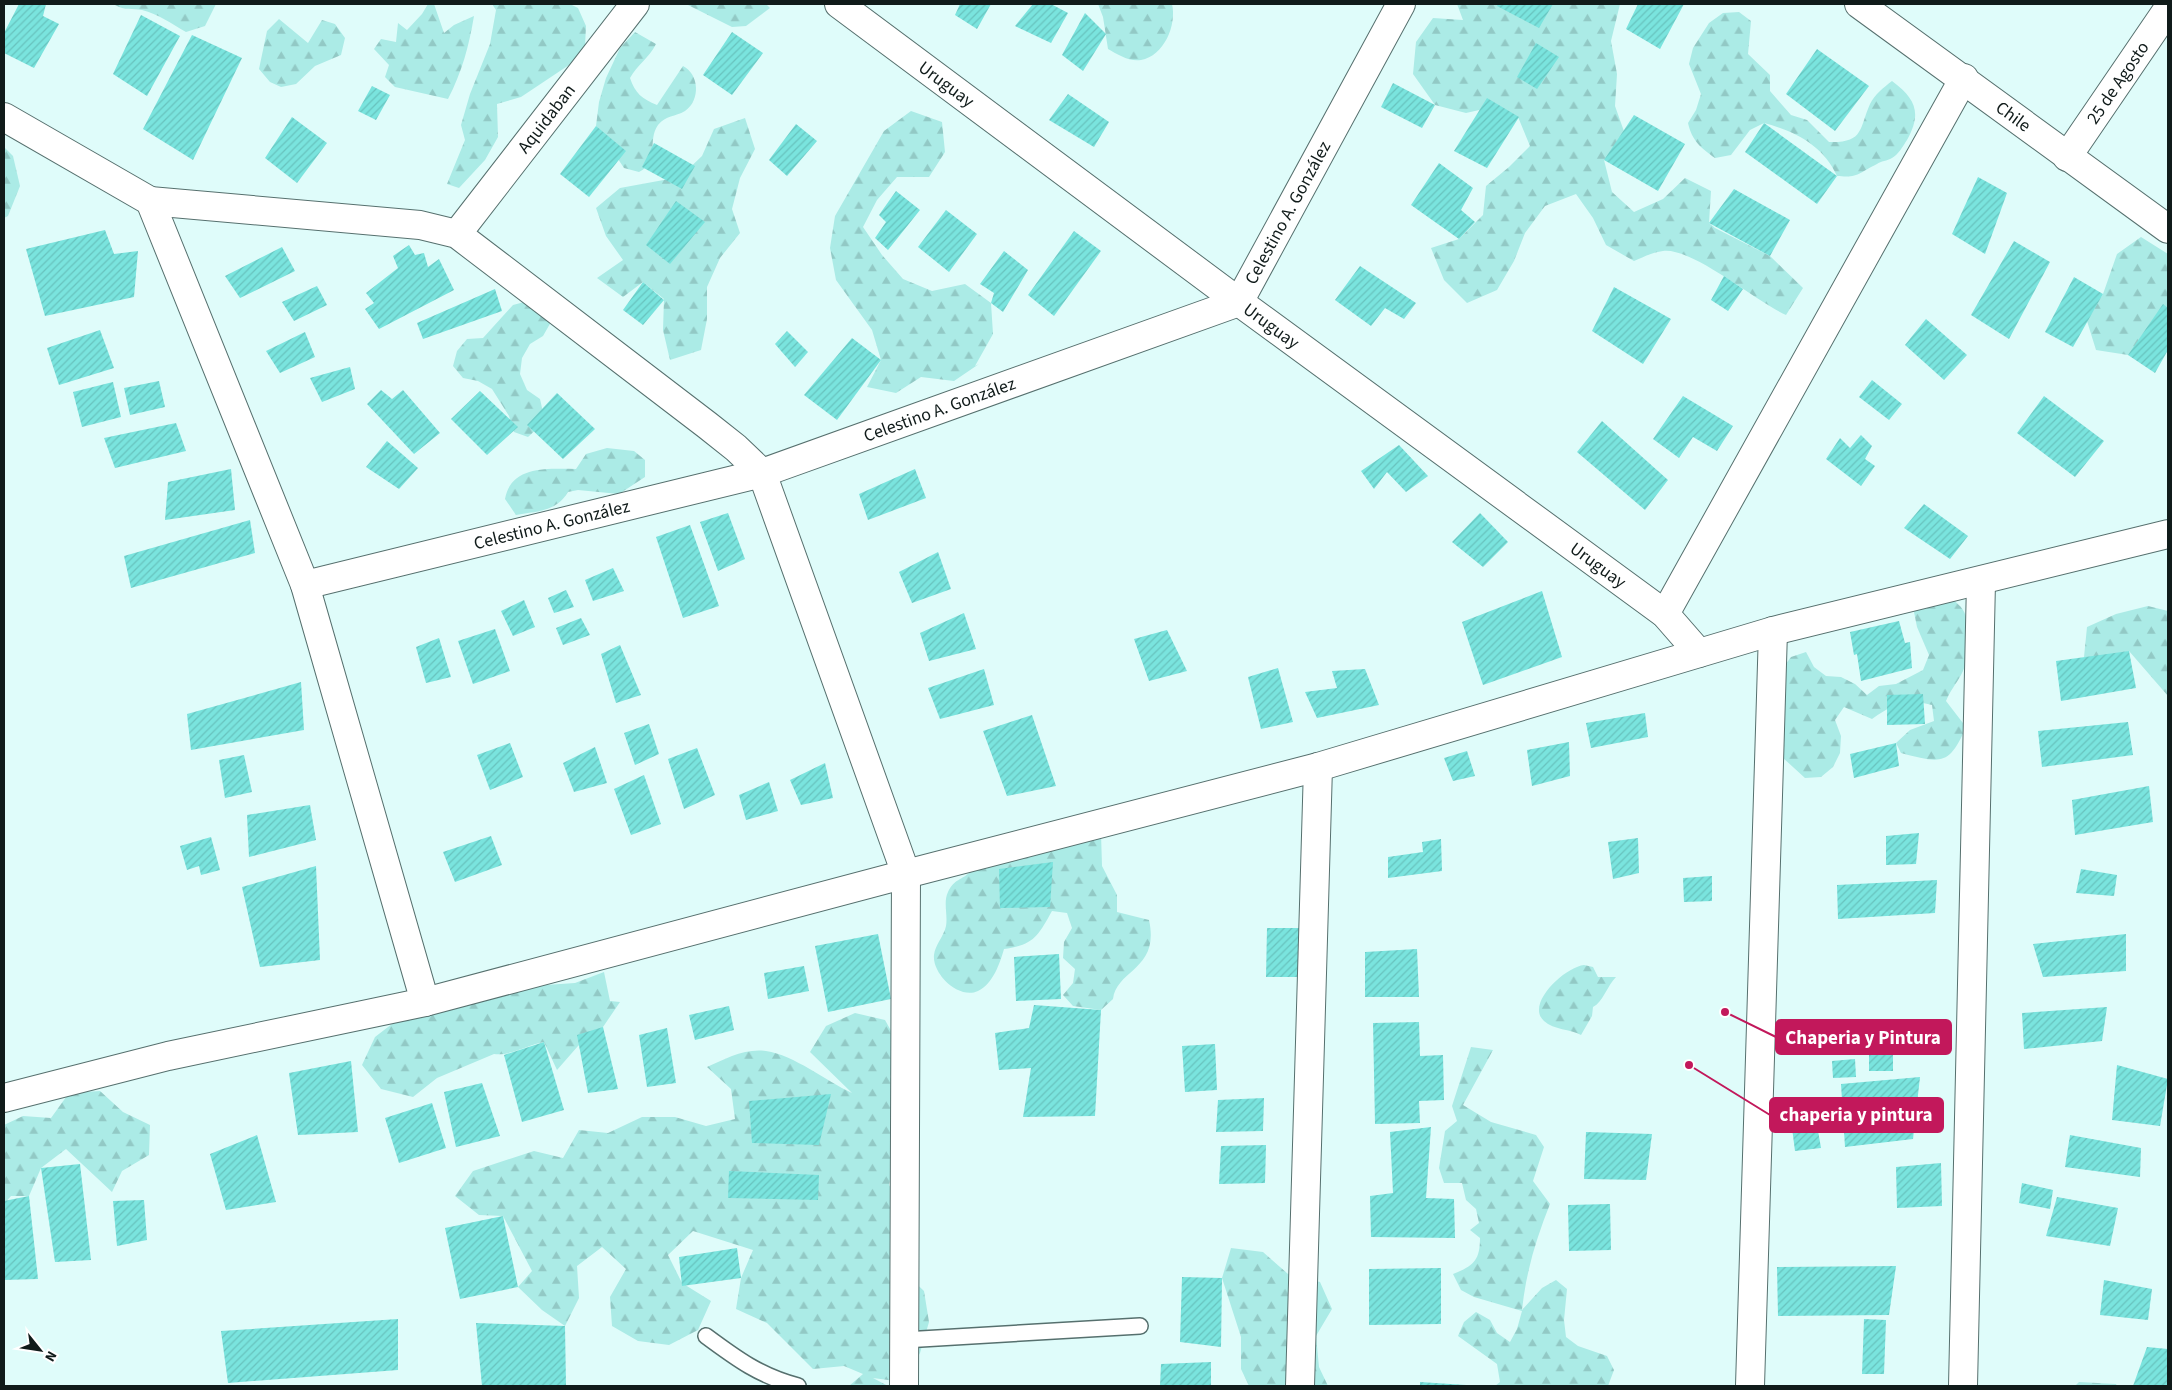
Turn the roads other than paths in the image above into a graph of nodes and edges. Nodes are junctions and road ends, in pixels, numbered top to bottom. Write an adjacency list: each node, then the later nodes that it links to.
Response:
1 (635, 4): 11 (street, Aquidaban)
2 (839, 4): 12 (street, Uruguay)
3 (1401, 4): 12 (street, Celestino A. González)
4 (1860, 4): 6 (street, Chile)
5 (2168, 9): 8 (street, 25 de Agosto)
6 (1964, 78): 8 (street, Chile); 17 (street)
7 (4, 117): 9 (street)
8 (2067, 157): 10 (street, Chile)
9 (150, 202): 11 (street); 16 (street)
10 (2168, 229)
11 (457, 234): 13 (street)
12 (1239, 302): 13 (street, Celestino A. González); 17 (street, Uruguay)
13 (762, 474): 16 (street, Celestino A. González); 21 (street)
14 (2168, 534): 15 (street)
15 (1981, 582): 18 (street); 31 (street)
16 (305, 586): 22 (street)
17 (1665, 614): 19 (street, Uruguay)
18 (1773, 631): 19 (street); 30 (street)
19 (1699, 653): 20 (street)
20 (1318, 767): 21 (street); 29 (street)
21 (906, 874): 22 (street); 26 (street)
22 (425, 1002): 23 (street)
23 (4, 1098)
24 (1140, 1326): 26 (lane)
25 (706, 1336): 27 (lane)
26 (904, 1340): 28 (street)
27 (798, 1386)
28 (904, 1386)
29 (1300, 1386)
30 (1750, 1386)
31 (1964, 1386)

